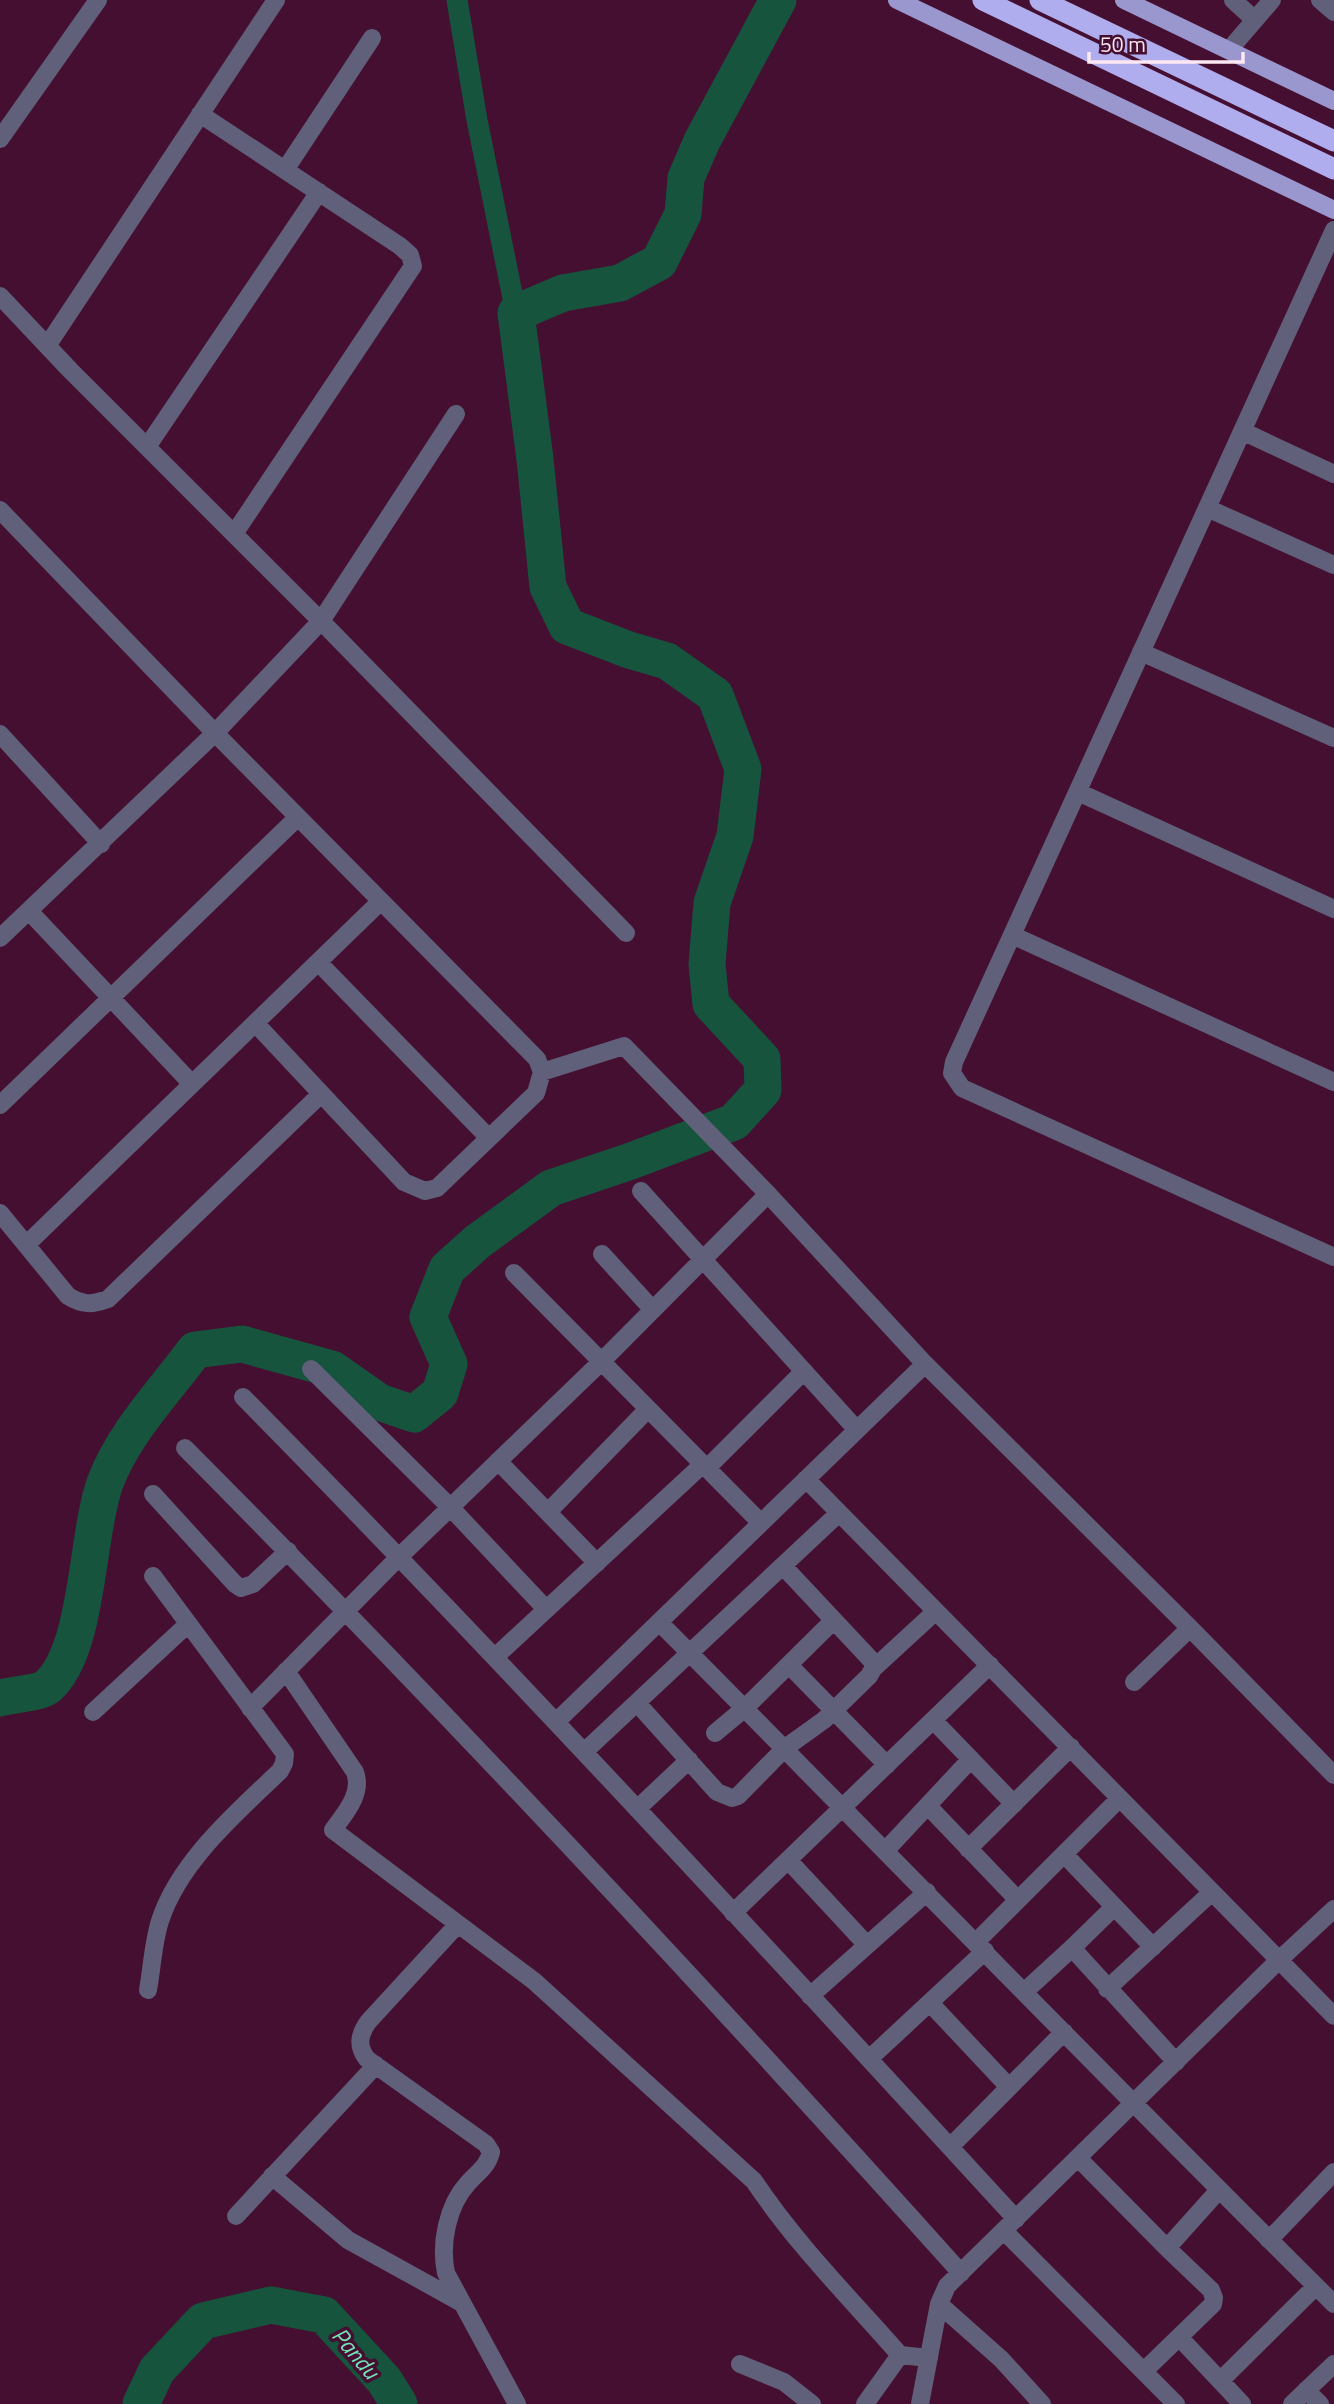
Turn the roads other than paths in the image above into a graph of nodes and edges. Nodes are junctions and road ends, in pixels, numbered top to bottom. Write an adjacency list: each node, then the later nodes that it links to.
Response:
1 (98, 0): 16 (street)
2 (276, 0): 15 (street)
3 (897, 0): 21 (main road)
4 (983, 0): 18 (highway)
5 (1040, 0): 17 (highway)
6 (1124, 0): 13 (main road)
7 (1233, 0): 11 (street)
8 (1272, 0): 11 (street)
9 (1320, 0): 10 (street)
10 (1334, 12)
11 (1255, 20): 13 (street)
12 (372, 38): 19 (street)
13 (1228, 50): 14 (main road)
14 (1334, 101)
15 (200, 114): 19 (street); 24 (street)
16 (0, 139)
17 (1334, 141)
18 (1334, 169)
19 (285, 170): 20 (street)
20 (318, 192): 27 (street); 31 (street)
21 (1334, 210)
22 (1334, 230): 26 (street)
23 (0, 296): 24 (street)
24 (47, 346): 27 (street)
25 (456, 414): 33 (street)
26 (1242, 431): 28 (street); 29 (street)
27 (147, 447): 31 (street)
28 (1334, 474)
29 (1207, 508): 32 (street); 34 (street)
30 (0, 510): 35 (street)
31 (234, 534): 33 (street)
32 (1334, 565)
33 (321, 621): 35 (street); 44 (street)
34 (1141, 652): 37 (street); 38 (street)
35 (215, 733): 39 (street); 40 (street)
36 (0, 734): 40 (street)
37 (1334, 738)
38 (1077, 792): 42 (street); 45 (street)
39 (298, 817): 41 (street); 48 (street)
40 (101, 844): 43 (street)
41 (381, 901): 47 (street); 50 (street)
42 (1334, 909)
43 (29, 911): 46 (street); 48 (street)
44 (626, 933)
45 (1012, 935): 51 (street); 61 (street)
46 (0, 938)
47 (318, 962): 49 (street); 55 (street)
48 (111, 998): 52 (street); 54 (street)
49 (255, 1023): 52 (street); 53 (street)
50 (542, 1072): 55 (street); 57 (street)
51 (1334, 1082)
52 (192, 1084): 59 (street)
53 (321, 1094): 55 (street); 59 (street)
54 (0, 1105)
55 (489, 1138)
56 (641, 1191): 62 (street)
57 (768, 1194): 62 (street); 66 (street)
58 (0, 1213): 59 (street)
59 (26, 1245)
60 (602, 1254): 64 (street)
61 (1334, 1257)
62 (704, 1259): 64 (street); 68 (street)
63 (513, 1273): 65 (street)
64 (653, 1310): 65 (street)
65 (601, 1362): 70 (street); 73 (street)
66 (925, 1364): 71 (street); 92 (street)
67 (311, 1369): 77 (street)
68 (804, 1371): 71 (street); 74 (street)
69 (243, 1397): 82 (street)
70 (648, 1409): 74 (street); 78 (street)
71 (857, 1430): 75 (street)
72 (186, 1448): 81 (street)
73 (498, 1461): 77 (street); 78 (street)
74 (702, 1465): 80 (street); 83 (street)
75 (806, 1479): 79 (street); 80 (street)
76 (153, 1494): 81 (street)
77 (450, 1507): 82 (street); 86 (street)
78 (548, 1512): 83 (street)
79 (839, 1513): 84 (street); 88 (street)
80 (761, 1523): 90 (street)
81 (288, 1551): 87 (street)
82 (400, 1556): 87 (street); 94 (street)
83 (597, 1563): 86 (street)
84 (783, 1566): 89 (street); 93 (street)
85 (153, 1576): 91 (street)
86 (546, 1609): 94 (street)
87 (346, 1610): 98 (street); 157 (street)
88 (936, 1611): 96 (street); 97 (street)
89 (834, 1620): 95 (street); 97 (street)
90 (659, 1622): 93 (street); 106 (street)
91 (188, 1624): 101 (street); 104 (street)
92 (1190, 1628): 99 (street); 114 (street)
93 (690, 1653): 100 (street); 102 (street)
94 (495, 1657): 106 (street)
95 (789, 1665): 102 (street); 103 (street)
96 (990, 1665): 105 (street); 109 (street)
97 (873, 1669): 103 (street)
98 (286, 1671): 101 (street); 130 (street)
99 (1134, 1682)
100 (637, 1703): 110 (street); 112 (street)
101 (250, 1708): 137 (street)
102 (745, 1708): 107 (street); 108 (street)
103 (834, 1711): 108 (street); 113 (street)
104 (93, 1712)
105 (933, 1720): 111 (street); 113 (street)
106 (556, 1721): 110 (street)
107 (715, 1733)
108 (785, 1748): 112 (street); 118 (street)
109 (1071, 1748): 115 (street); 116 (street)
110 (584, 1752): 119 (street)
111 (971, 1759): 116 (street); 117 (street)
112 (690, 1760): 119 (street)
113 (887, 1765): 118 (street)
114 (1334, 1775)
115 (1121, 1798): 122 (street); 125 (street)
116 (1014, 1804): 120 (street)
117 (928, 1806): 120 (street); 121 (street)
118 (844, 1807): 121 (street); 123 (street)
119 (637, 1809): 129 (street)
120 (968, 1849): 126 (street)
121 (886, 1850): 124 (street)
122 (1063, 1854): 126 (street); 127 (street)
123 (788, 1860): 129 (street); 131 (street)
124 (927, 1892): 131 (street); 132 (street)
125 (1212, 1892): 133 (street); 135 (street)
126 (1018, 1900): 132 (street)
127 (1114, 1907): 133 (street); 134 (street)
128 (1334, 1909): 135 (street)
129 (733, 1913): 139 (street)
130 (458, 1924): 145 (street); 162 (street)
131 (867, 1945): 139 (street)
132 (981, 1946): 138 (street); 140 (street)
133 (1153, 1947): 136 (street)
134 (1072, 1948): 136 (street); 138 (street)
135 (1279, 1960): 141 (street); 144 (street)
136 (1107, 1989): 144 (street)
137 (148, 1990)
138 (1024, 1992): 142 (street)
139 (810, 1996): 143 (street)
140 (930, 2003): 143 (street); 146 (street)
141 (1334, 2016)
142 (1063, 2032): 146 (street); 147 (street)
143 (869, 2059): 148 (street)
144 (1176, 2062): 147 (street)
145 (376, 2065): 151 (street); 159 (street)
146 (1009, 2087): 148 (street)
147 (1133, 2104): 149 (street); 152 (street)
148 (950, 2147): 154 (street)
149 (1078, 2158): 154 (street); 156 (street)
150 (1334, 2172): 155 (street)
151 (272, 2176): 153 (street); 159 (street)
152 (1219, 2190): 155 (street); 156 (street)
153 (236, 2216)
154 (1010, 2225): 157 (street); 166 (street)
155 (1269, 2240): 158 (street)
156 (1167, 2248): 161 (street)
157 (961, 2273): 160 (street)
158 (1326, 2291): 167 (street)
159 (462, 2303): 169 (street)
160 (939, 2304): 163 (street); 173 (street)
161 (1179, 2337): 166 (street); 167 (street)
162 (900, 2355): 163 (street); 171 (street)
163 (929, 2358): 172 (street)
164 (740, 2364): 170 (street)
165 (1334, 2364): 168 (street)
166 (1144, 2371): 174 (street)
167 (1220, 2381): 175 (street)
168 (1306, 2390): 176 (street); 177 (street)
169 (517, 2404)
170 (812, 2404)
171 (865, 2404)
172 (920, 2404)
173 (1042, 2404)
174 (1176, 2404)
175 (1242, 2404)
176 (1292, 2404)
177 (1320, 2404)

